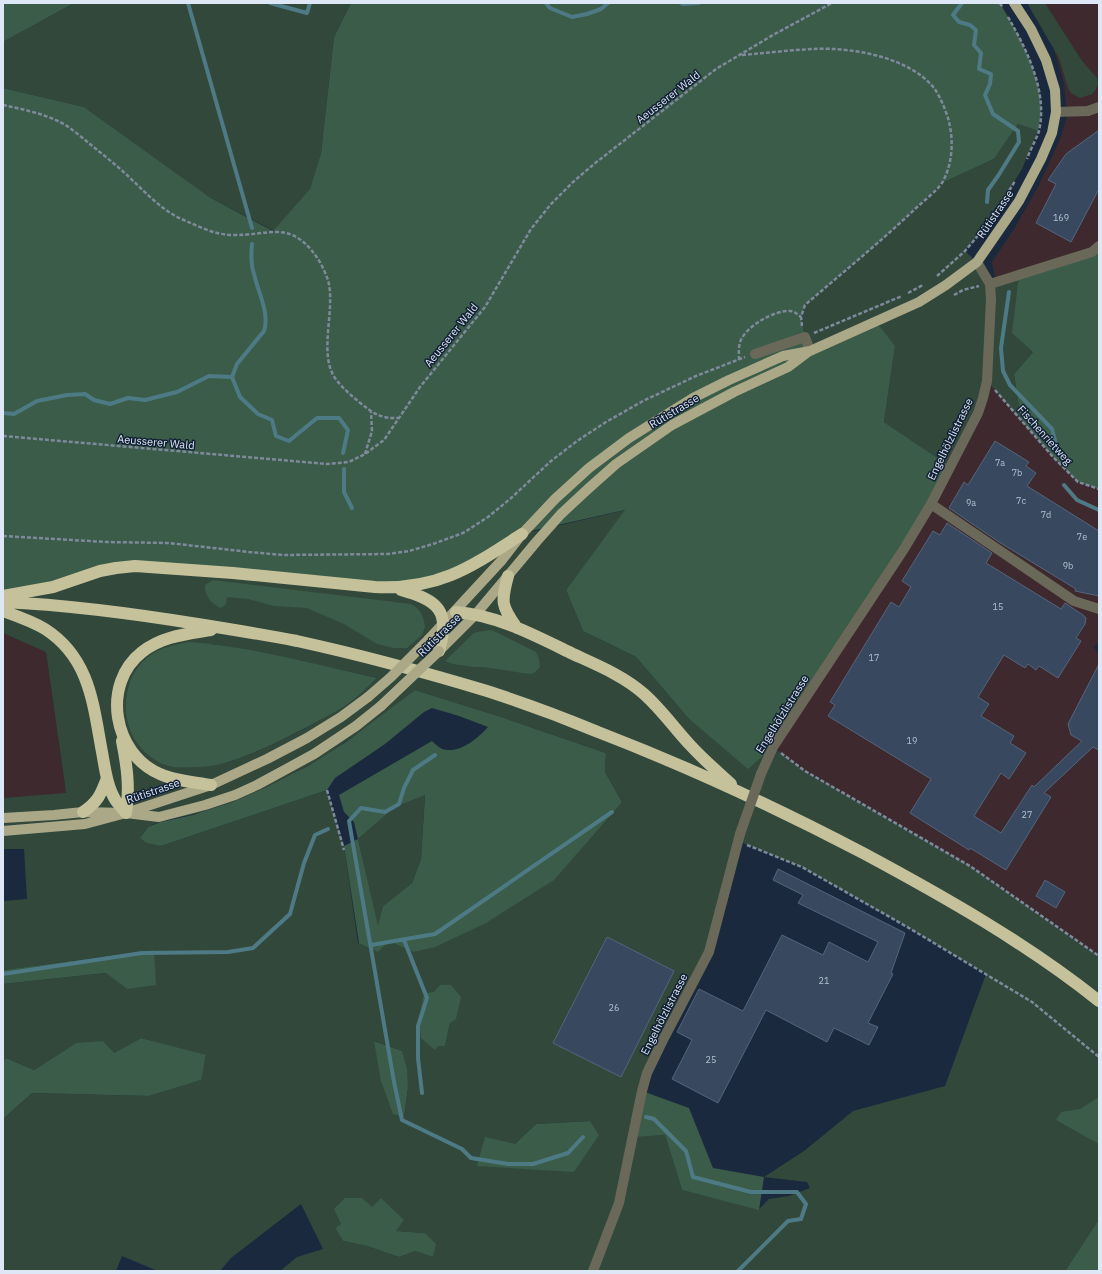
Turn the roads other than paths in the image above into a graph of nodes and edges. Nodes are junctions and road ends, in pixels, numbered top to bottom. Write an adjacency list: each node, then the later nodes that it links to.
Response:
1 (1014, 3): 3 (main road, Rütistrasse)
2 (1099, 107): 3 (street)
3 (1056, 112): 5 (main road, Rütistrasse)
4 (1099, 246): 6 (street)
5 (977, 262): 6 (street, Engelhölzlistrasse); 7 (main road, Rütistrasse)
6 (990, 284): 9 (street, Engelhölzlistrasse)
7 (810, 351): 8 (street); 10 (main road, Rütistrasse); 11 (main road, Rütistrasse)
8 (755, 354)
9 (931, 504): 15 (street); 32 (street, Engelhölzlistrasse, bridge)
10 (522, 534): 12 (highway); 17 (main road, Rütistrasse)
11 (508, 576): 18 (main road, Rütistrasse); 21 (highway)
12 (392, 588): 13 (highway); 19 (highway)
13 (3, 596)
14 (3, 602): 20 (highway)
15 (1099, 609)
16 (3, 611): 24 (highway)
17 (456, 612): 18 (highway); 19 (main road, Rütistrasse)
18 (476, 614): 21 (highway); 22 (main road, Rütistrasse)
19 (444, 624): 22 (highway); 25 (main road, Rütistrasse, bridge)
20 (222, 628): 23 (highway); 26 (highway)
21 (517, 628): 26 (highway)
22 (442, 647): 28 (main road, Rütistrasse, bridge)
23 (120, 730): 25 (highway); 28 (highway)
24 (107, 778): 27 (highway); 28 (highway)
25 (211, 785): 28 (main road, Rütistrasse)
26 (740, 792): 31 (highway)
27 (84, 812): 28 (main road); 29 (main road)
28 (126, 813): 30 (main road)
29 (3, 818)
30 (3, 831)
31 (1099, 1001)
32 (593, 1271)

